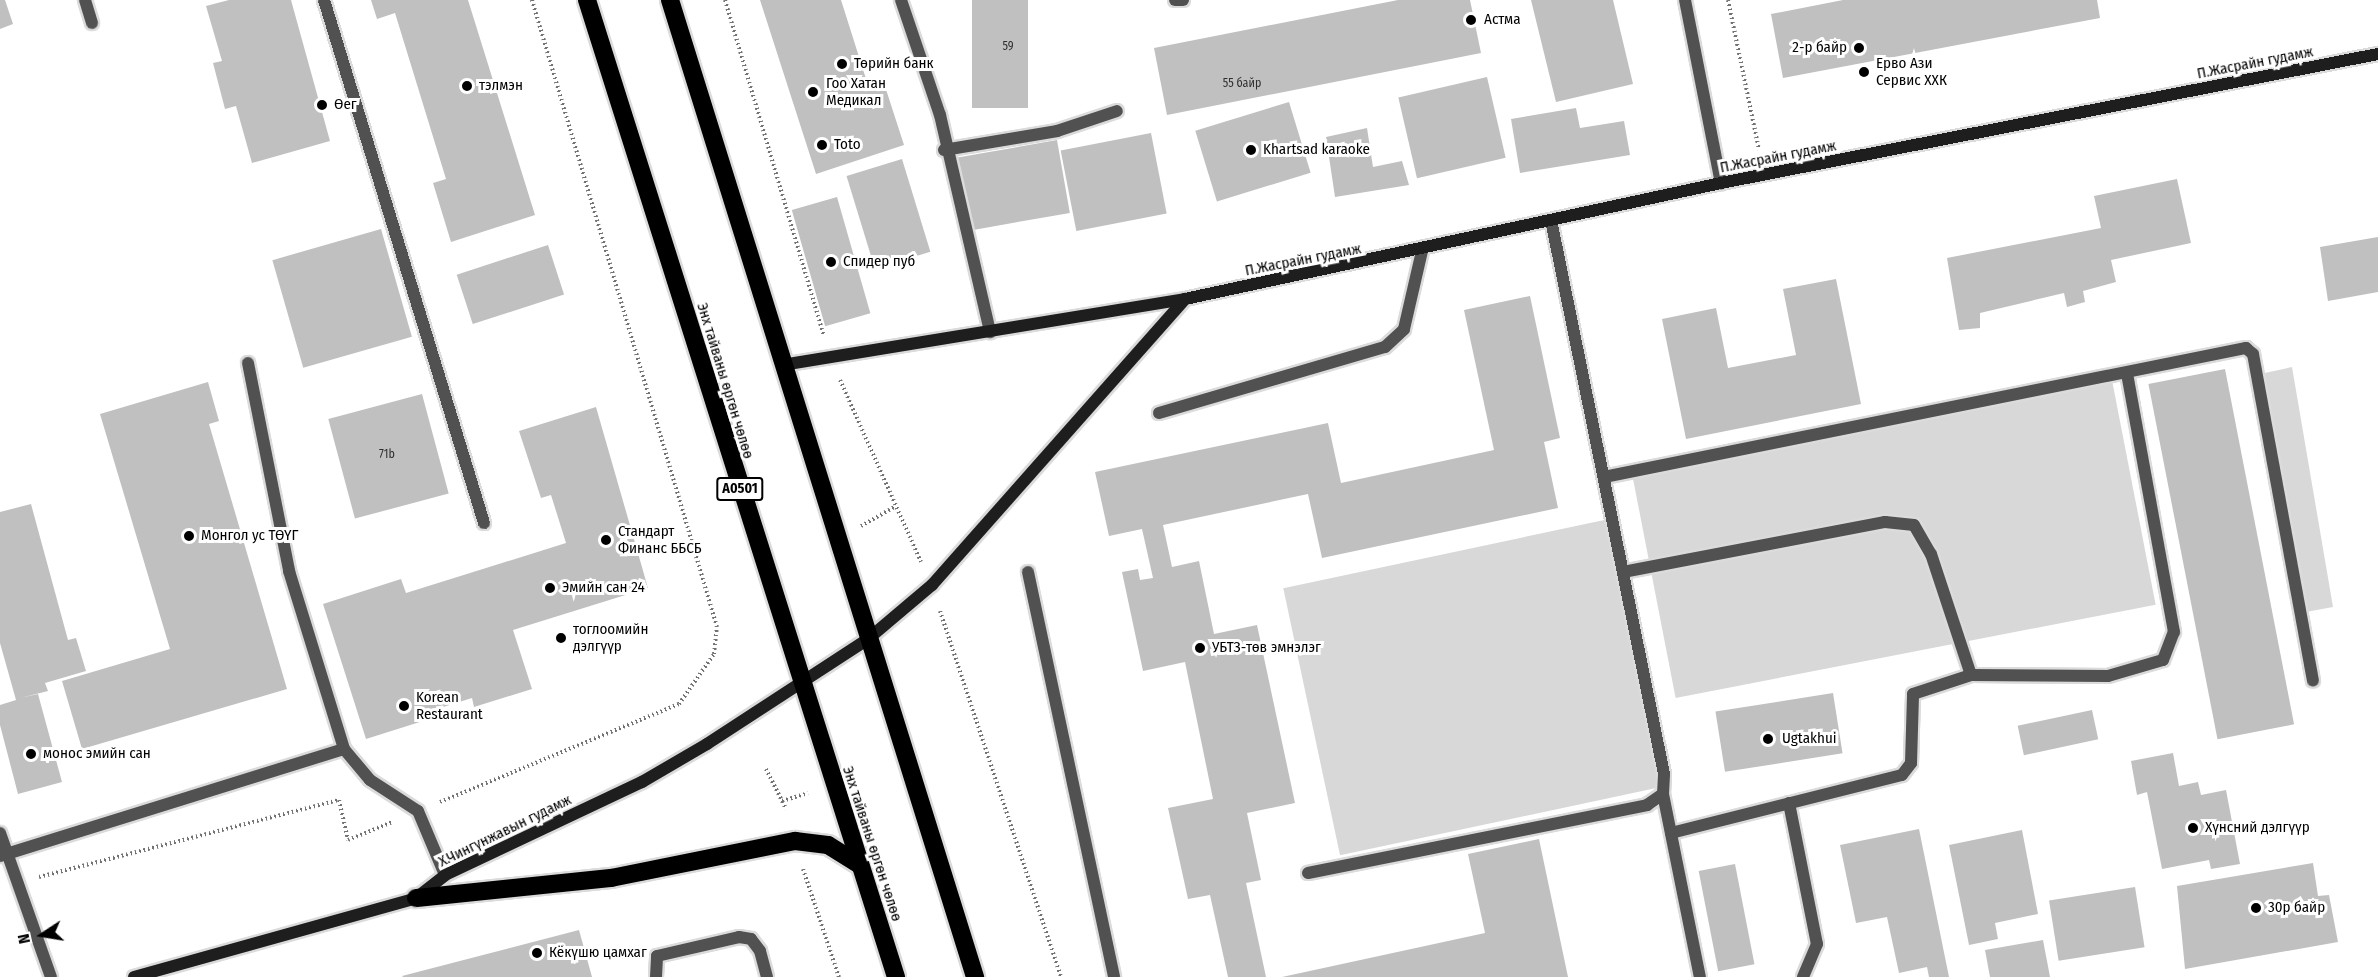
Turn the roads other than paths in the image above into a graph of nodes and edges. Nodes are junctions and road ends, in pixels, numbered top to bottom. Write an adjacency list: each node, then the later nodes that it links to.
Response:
1 (85, 0): 9 (street)
2 (324, 0): 23 (street)
3 (587, 0): 28 (highway, Энх тайваны өргөн чөлөө / A0501)
4 (670, 0): 19 (highway)
5 (901, 0): 12 (street)
6 (1175, 0): 7 (street)
7 (1183, 0)
8 (1685, 0): 13 (street)
9 (92, 22)
10 (2378, 54): 13 (street, П.Жасрайн гудамж)
11 (1117, 111): 12 (street)
12 (944, 150): 17 (street)
13 (1721, 183): 14 (street, П.Жасрайн гудамж)
14 (1551, 220): 15 (street, П.Жасрайн гудамж); 22 (street)
15 (1422, 251): 16 (street, П.Жасрайн гудамж); 21 (street)
16 (1185, 298): 17 (street, П.Жасрайн гудамж); 26 (street)
17 (990, 332): 19 (street, П.Жасрайн гудамж)
18 (248, 363): 30 (street)
19 (783, 365): 26 (highway)
20 (2127, 374): 22 (street); 27 (street); 29 (street)
21 (1159, 413)
22 (1604, 477): 24 (street)
23 (484, 523)
24 (1623, 572): 27 (street); 31 (street)
25 (1028, 573): 46 (street)
26 (868, 639): 28 (street, Х.Чингүнжавын гудамж); 45 (highway)
27 (1971, 675): 32 (street)
28 (800, 681): 36 (highway, Энх тайваны өргөн чөлөө / A0501); 38 (street, Х.Чингүнжавын гудамж)
29 (2313, 681)
30 (344, 749): 35 (street); 38 (street)
31 (1663, 794): 34 (street); 37 (street)
32 (1789, 803): 34 (street); 48 (street)
33 (0, 833): 35 (street)
34 (1671, 833): 47 (street)
35 (4, 855): 40 (street)
36 (859, 864): 39 (highway); 44 (highway, Энх тайваны өргөн чөлөө / A0501)
37 (1308, 873)
38 (445, 875): 39 (street, Х.Чингүнжавын гудамж)
39 (416, 898): 41 (street, Х.Чингүнжавын гудамж)
40 (51, 977)
41 (134, 977)
42 (656, 977): 43 (street)
43 (767, 977)
44 (896, 977)
45 (975, 977)
46 (1114, 977)
47 (1700, 977)
48 (1803, 977)

